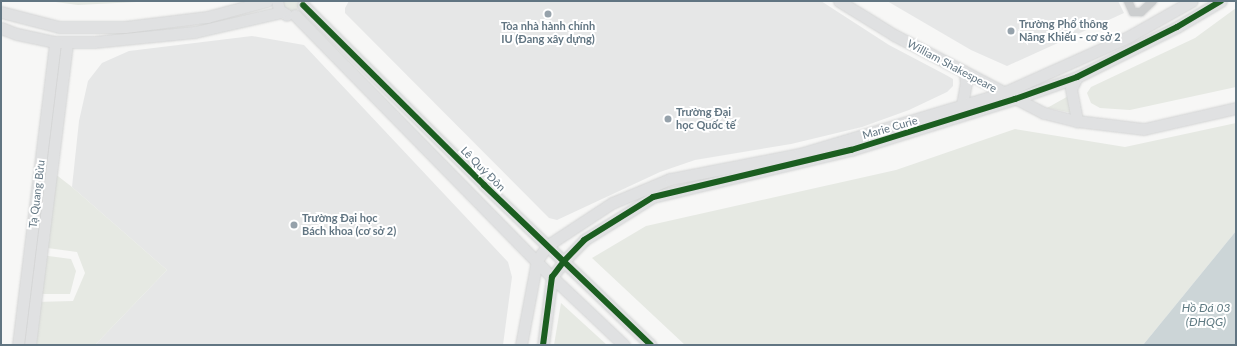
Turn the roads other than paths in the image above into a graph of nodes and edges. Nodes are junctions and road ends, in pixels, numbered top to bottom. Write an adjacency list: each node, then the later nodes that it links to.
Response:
1 (267, 1): 10 (street)
2 (277, 1): 12 (street)
3 (314, 1): 9 (street)
4 (839, 1): 17 (street, William Shakespeare)
5 (1128, 1): 6 (street)
6 (1152, 1)
7 (1192, 1): 19 (street, Marie Curie)
8 (1221, 1): 18 (street, Marie Curie)
9 (302, 3): 13 (street); 24 (street, Lê Quý Đôn)
10 (243, 5): 11 (street)
11 (1, 12)
12 (281, 12): 13 (street); 16 (street)
13 (295, 14): 25 (street)
14 (1, 28): 15 (street)
15 (55, 42): 16 (street); 30 (street, Tạ Quang Bửu)
16 (67, 43): 31 (street, Tạ Quang Bửu)
17 (964, 71): 19 (street, William Shakespeare); 21 (street)
18 (1077, 77): 20 (street, Marie Curie); 23 (street)
19 (1003, 93): 20 (street, William Shakespeare); 21 (street, Marie Curie)
20 (1015, 99): 23 (street, William Shakespeare); 28 (street, Marie Curie)
21 (962, 105): 26 (street, Marie Curie)
22 (1236, 108): 23 (street, William Shakespeare)
23 (1077, 121)
24 (484, 185): 25 (street); 26 (street, Lê Quý Đôn)
25 (473, 196): 27 (street)
26 (548, 245): 27 (street); 28 (street, Lê Quý Đôn)
27 (537, 260): 29 (street); 34 (street)
28 (564, 260): 29 (street, Marie Curie); 37 (street, Lê Quý Đôn)
29 (552, 277): 35 (street); 36 (street)
30 (26, 278): 31 (street); 32 (street, Tạ Quang Bửu)
31 (38, 279): 33 (street, Tạ Quang Bửu)
32 (18, 345)
33 (30, 345)
34 (521, 345)
35 (543, 345)
36 (624, 345)
37 (651, 345)

